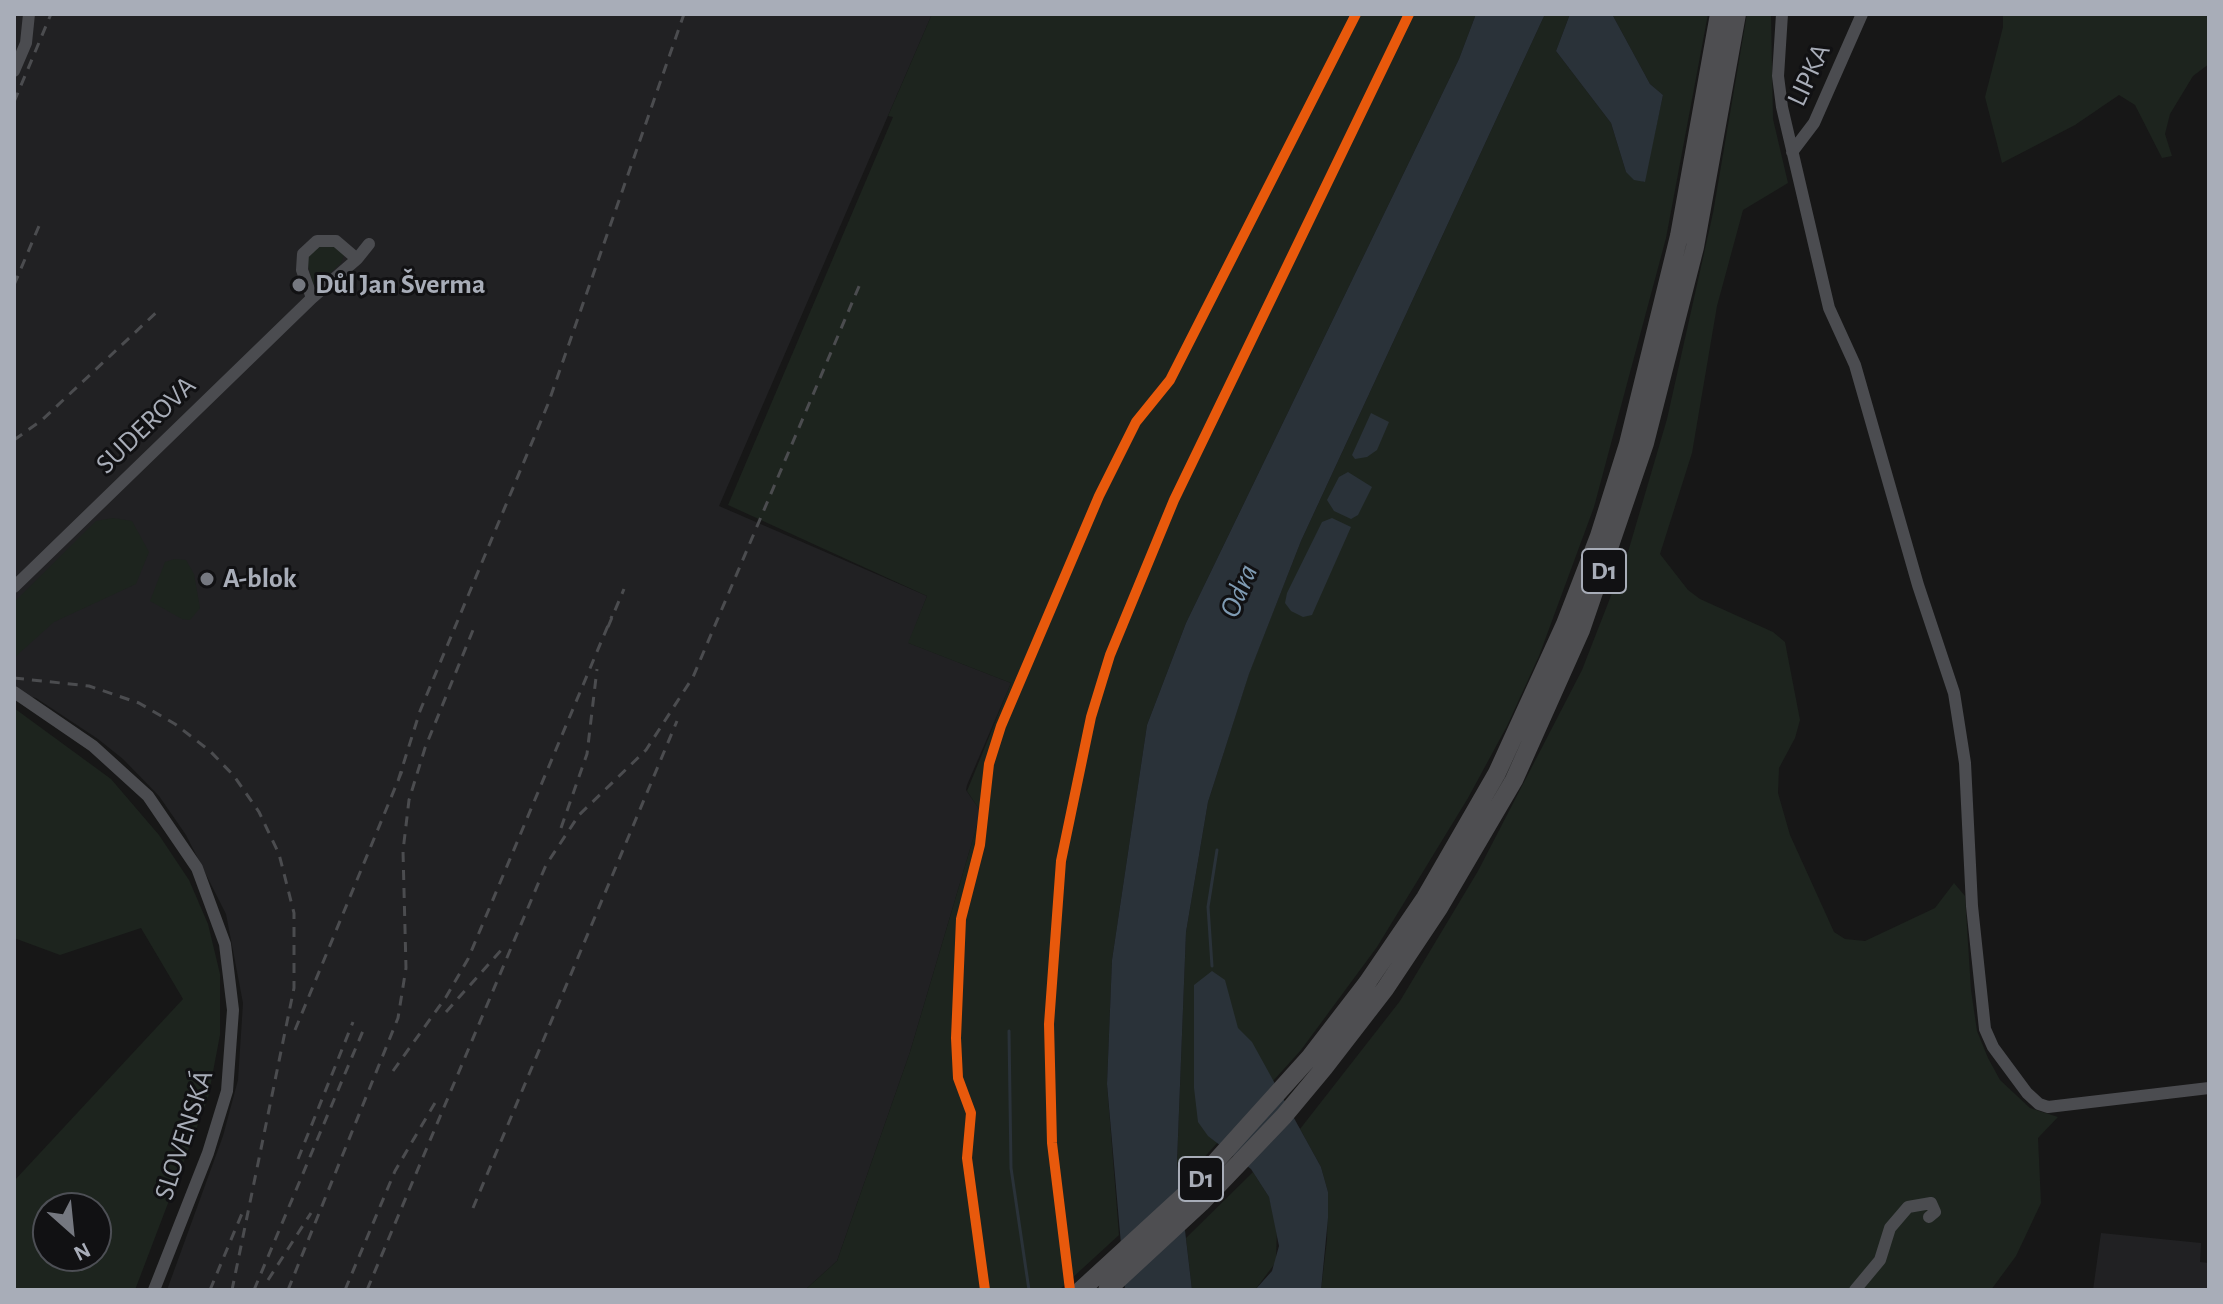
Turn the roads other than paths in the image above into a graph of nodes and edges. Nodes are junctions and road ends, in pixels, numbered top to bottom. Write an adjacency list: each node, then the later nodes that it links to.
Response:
1 (29, 14): 6 (street)
2 (1719, 14): 13 (highway, D1)
3 (1737, 14): 13 (highway, D1)
4 (1782, 14): 7 (street)
5 (1862, 14): 7 (street, LIPKA)
6 (14, 71)
7 (1792, 152): 14 (street)
8 (369, 244): 9 (street, SUDEROVA)
9 (357, 259): 10 (street, SUDEROVA); 10 (street)
10 (312, 298): 11 (street, SUDEROVA)
11 (14, 587)
12 (14, 692): 16 (street, SLOVENSKÁ)
13 (1317, 1062): 17 (highway, D1); 18 (highway, D1)
14 (2209, 1088)
15 (1929, 1217): 19 (street)
16 (154, 1290)
17 (1081, 1290)
18 (1107, 1290)
19 (1855, 1290)

